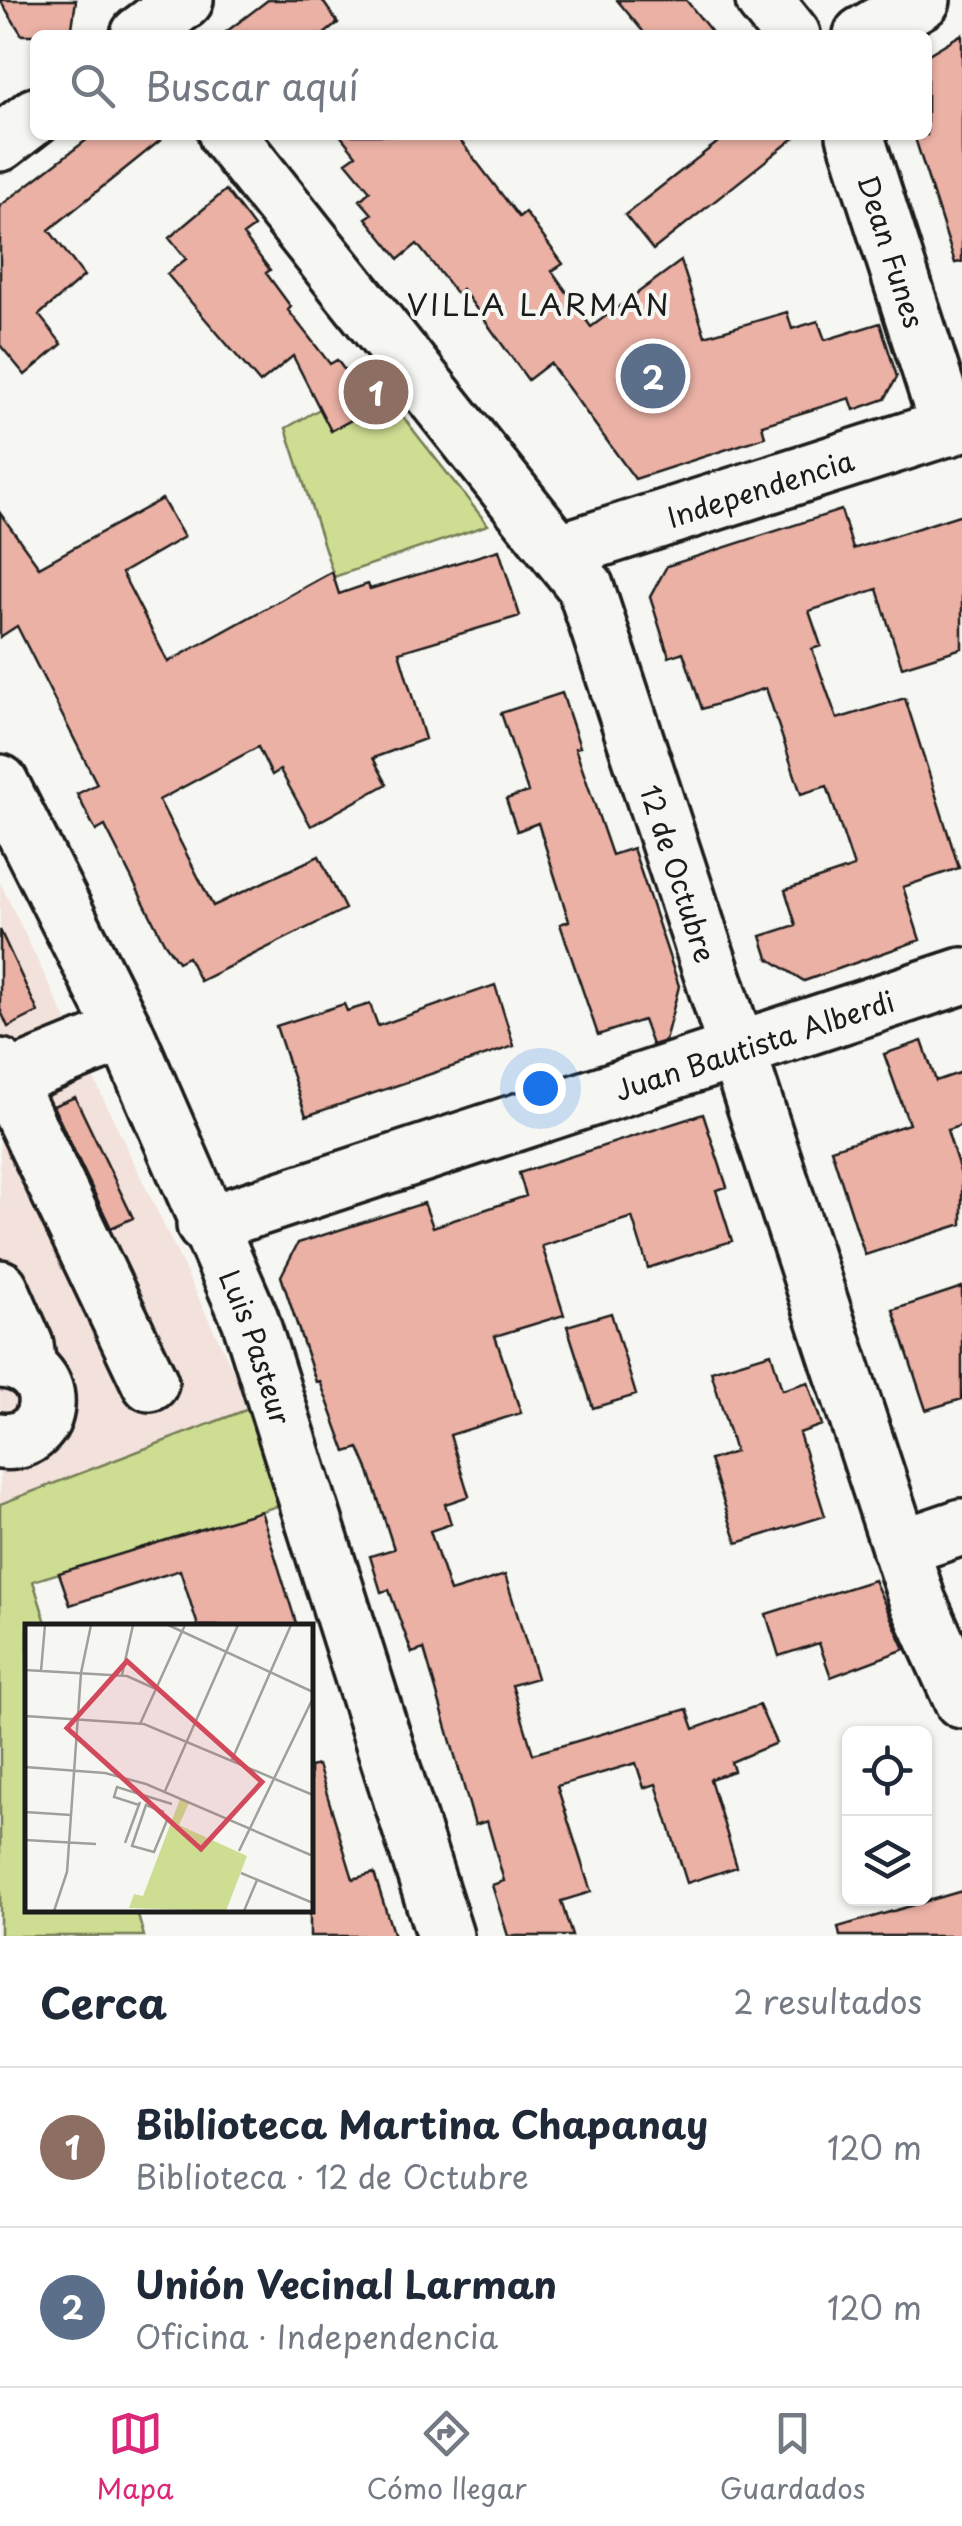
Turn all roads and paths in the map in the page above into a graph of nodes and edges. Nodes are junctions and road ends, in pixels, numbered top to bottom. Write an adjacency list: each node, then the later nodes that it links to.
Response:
1 (764, 0): 3 (street)
2 (922, 0): 4 (street)
3 (788, 30)
4 (871, 30)
5 (30, 120): 8 (street)
6 (231, 140): 10 (street, 12 de Octubre)
7 (857, 140): 9 (street, Dean Funes)
8 (0, 143)
9 (956, 426): 10 (street, Independencia)
10 (558, 552): 14 (street, 12 de Octubre)
11 (0, 783): 13 (street, Luis Pasteur)
12 (962, 976): 14 (street, Juan Bautista Alberdi)
13 (125, 1032): 15 (street); 16 (street, Luis Pasteur)
14 (736, 1050): 16 (street, Juan Bautista Alberdi); 22 (street, 12 de Octubre)
15 (2, 1077): 19 (street)
16 (205, 1225): 24 (street, Luis Pasteur)
17 (0, 1288): 18 (street)
18 (14, 1364): 20 (street)
19 (150, 1383)
20 (4, 1444)
21 (962, 1527): 22 (street)
22 (900, 1548): 23 (street, 12 de Octubre)
23 (962, 1700)
24 (445, 1936)

